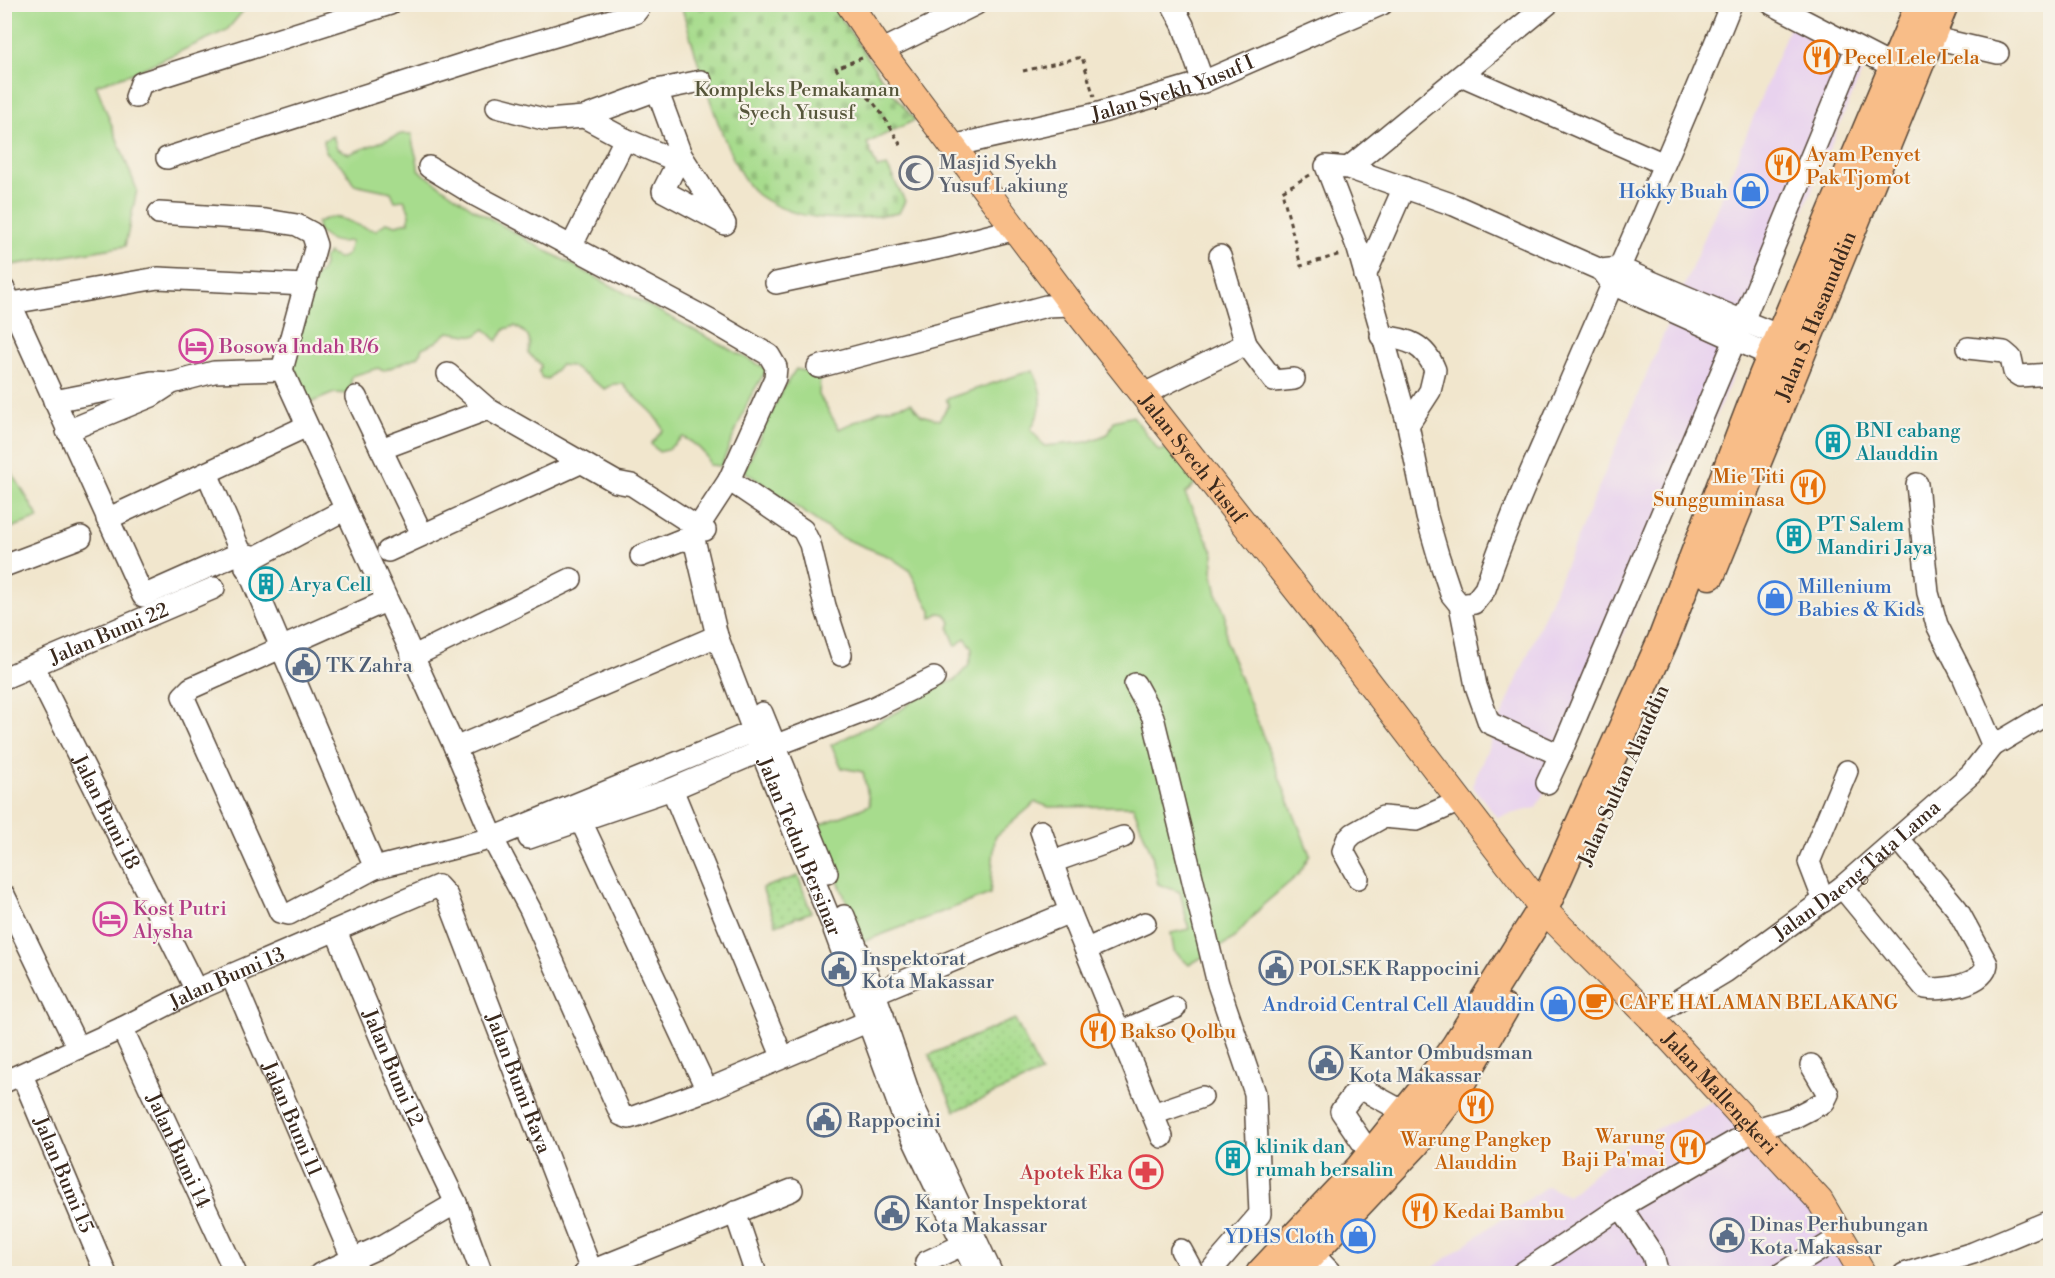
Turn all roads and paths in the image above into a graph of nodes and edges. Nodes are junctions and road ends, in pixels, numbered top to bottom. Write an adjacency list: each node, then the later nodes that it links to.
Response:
1 (390, 4): 22 (street)
2 (642, 4): 29 (street)
3 (849, 4): 14 (main road, Jalan Syech Yusuf)
4 (976, 4): 14 (street)
5 (1172, 4): 20 (street)
6 (1548, 4): 18 (street)
7 (1731, 4): 30 (street)
8 (1772, 4): 13 (street)
9 (1921, 4): 16 (highway, Jalan S. Hasanuddin)
10 (1943, 4): 12 (highway, Jalan S. Hasanuddin)
11 (1382, 5): 20 (street, Jalan Syekh Yusuf I)
12 (1930, 37): 15 (street); 16 (highway, Jalan S. Hasanuddin)
13 (1856, 48): 16 (street); 46 (street)
14 (881, 51): 27 (main road, Jalan Syech Yusuf); 28 (path)
15 (1998, 54)
16 (1905, 70): 50 (highway, Jalan S. Hasanuddin)
17 (1023, 71): 24 (path)
18 (1462, 76): 30 (street); 33 (street)
19 (701, 81): 21 (street)
20 (1203, 82): 24 (street, Jalan Syekh Yusuf I)
21 (657, 90): 25 (street); 26 (street)
22 (136, 97)
23 (497, 106): 25 (street)
24 (1099, 113): 27 (street, Jalan Syekh Yusuf I)
25 (584, 117): 26 (street)
26 (625, 139): 37 (street)
27 (952, 146): 36 (main road, Jalan Syech Yusuf)
28 (902, 147)
29 (167, 158)
30 (1664, 164): 40 (street)
31 (1326, 166): 33 (street); 38 (street); 38 (path)
32 (429, 167): 37 (street)
33 (1347, 168): 34 (street)
34 (1404, 187): 40 (street); 41 (street)
35 (159, 213): 43 (street)
36 (1016, 229): 42 (street); 45 (main road, Jalan Syech Yusuf)
37 (572, 245): 67 (street)
38 (1358, 249): 41 (street)
39 (1220, 256): 48 (street)
40 (1611, 274): 46 (street); 81 (street)
41 (1365, 276): 47 (street)
42 (776, 283)
43 (306, 285): 44 (street); 52 (street)
44 (8, 296): 59 (street)
45 (1072, 304): 51 (street); 57 (main road, Jalan Syech Yusuf)
46 (1739, 329): 50 (street); 95 (street)
47 (1382, 336): 61 (street); 61 (street)
48 (1246, 344): 55 (street); 57 (street)
49 (1968, 348): 54 (street)
50 (1789, 351): 82 (highway, Jalan S. Hasanuddin)
51 (818, 367)
52 (282, 370): 56 (street); 62 (street)
53 (448, 374): 60 (street)
54 (2050, 374)
55 (1294, 379)
56 (172, 383): 59 (street); 63 (street)
57 (1144, 394): 99 (main road, Jalan Syech Yusuf)
58 (356, 397): 64 (street)
59 (54, 401): 63 (street)
60 (488, 409): 64 (street); 65 (street)
61 (1408, 425): 81 (street)
62 (307, 426): 66 (street); 69 (street)
63 (67, 431): 70 (street)
64 (381, 449): 72 (street)
65 (580, 463): 71 (street); 72 (street)
66 (207, 473): 70 (street); 76 (street)
67 (729, 480): 71 (street); 85 (street)
68 (1917, 484): 93 (street)
69 (344, 510): 76 (street); 80 (street)
70 (107, 519): 76 (street)
71 (700, 531): 75 (street); 83 (street, Jalan Teduh Bersinar); 92 (street, Jalan Teduh Bersinar)
72 (422, 534): 74 (street)
73 (81, 537): 77 (street)
74 (388, 551)
75 (641, 556)
76 (248, 559): 84 (street)
77 (4, 566)
78 (571, 579): 86 (street)
79 (214, 588): 87 (street, Jalan Bumi 22)
80 (386, 601): 84 (street); 86 (street)
81 (1460, 605): 95 (street)
82 (1679, 626): 113 (highway, Jalan Sultan Alauddin)
83 (717, 636): 92 (street, Jalan Teduh Bersinar); 94 (street)
84 (280, 646): 106 (street); 106 (street)
85 (841, 655)
86 (412, 657): 94 (street)
87 (34, 667): 88 (street, Jalan Bumi 22); 118 (street, Jalan Bumi 18)
88 (4, 678)
89 (934, 678): 92 (street, Jalan Teduh Bersinar)
90 (1135, 684): 156 (street)
91 (2050, 711): 93 (street, Jalan Daeng Tata Lama)
92 (764, 739): 98 (street); 104 (street); 119 (street, Jalan Teduh Bersinar); 121 (street, Jalan Teduh Bersinar)
93 (1993, 746): 103 (street, Jalan Daeng Tata Lama)
94 (455, 748): 104 (street)
95 (1560, 755): 97 (street)
96 (1847, 771): 111 (street)
97 (1547, 783)
98 (672, 789): 100 (street); 126 (street)
99 (1460, 801): 107 (street); 113 (main road, Jalan Syech Yusuf)
100 (580, 819): 104 (street); 129 (street)
101 (1041, 831): 105 (street)
102 (1123, 837): 105 (street)
103 (1898, 838): 108 (street, Jalan Daeng Tata Lama); 108 (street)
104 (495, 842): 106 (street); 129 (street)
105 (1052, 862): 112 (street)
106 (375, 868)
107 (1358, 878)
108 (1842, 887): 111 (street, Jalan Daeng Tata Lama)
109 (4, 895): 125 (street)
110 (447, 896): 115 (street, Jalan Bumi 13); 147 (street, Jalan Bumi Raya)
111 (1824, 901): 122 (street, Jalan Daeng Tata Lama)
112 (1070, 912): 116 (street); 119 (street)
113 (1552, 919): 122 (main road, Jalan Mallengkeri); 131 (highway, Jalan Sultan Alauddin); 145 (highway, Jalan Sultan Alauddin)
114 (1145, 923): 116 (street)
115 (336, 931): 117 (street, Jalan Bumi 13); 137 (street, Jalan Bumi 12)
116 (1087, 949): 124 (street)
117 (232, 977): 118 (street, Jalan Bumi 13); 146 (street, Jalan Bumi 11)
118 (196, 990): 123 (street, Jalan Bumi 13)
119 (875, 993): 121 (street, Jalan Teduh Bersinar)
120 (1175, 1008): 124 (street)
121 (875, 1017): 126 (street); 142 (street, Jalan Teduh Bersinar)
122 (1650, 1017): 133 (main road, Jalan Mallengkeri)
123 (122, 1028): 125 (street, Jalan Bumi 13); 149 (street, Jalan Bumi 14)
124 (1120, 1032): 132 (street)
125 (78, 1048): 128 (street, Jalan Bumi 13)
126 (782, 1056): 129 (street)
127 (1811, 1065): 133 (street)
128 (13, 1078): 148 (street, Jalan Bumi 15)
129 (707, 1090)
130 (1202, 1097): 132 (street)
131 (1406, 1113): 135 (highway, Jalan Sultan Alauddin); 135 (street)
132 (1153, 1114): 134 (street)
133 (1756, 1129): 138 (street); 141 (main road, Jalan Mallengkeri)
134 (1162, 1137)
135 (1371, 1155): 157 (highway, Jalan Sultan Alauddin)
136 (792, 1190): 139 (street)
137 (456, 1203): 146 (street); 151 (street)
138 (1621, 1207): 159 (street); 160 (street)
139 (735, 1212): 147 (street); 152 (street)
140 (2050, 1221): 164 (street)
141 (1844, 1239): 161 (street); 162 (street); 163 (main road, Jalan Mallengkeri)
142 (970, 1241): 144 (street); 153 (street, Jalan Teduh Bersinar); 154 (street, Jalan Teduh Bersinar)
143 (1180, 1250): 155 (street)
144 (926, 1262)
145 (1301, 1263): 158 (street)
146 (356, 1267): 150 (street)
147 (609, 1269)
148 (106, 1274)
149 (236, 1274)
150 (320, 1274)
151 (482, 1274)
152 (756, 1274)
153 (977, 1274)
154 (992, 1274)
155 (1194, 1274)
156 (1208, 1274)
157 (1261, 1274)
158 (1332, 1274)
159 (1521, 1274)
160 (1658, 1274)
161 (1781, 1274)
162 (1795, 1274)
163 (1863, 1274)
164 (1904, 1274)

